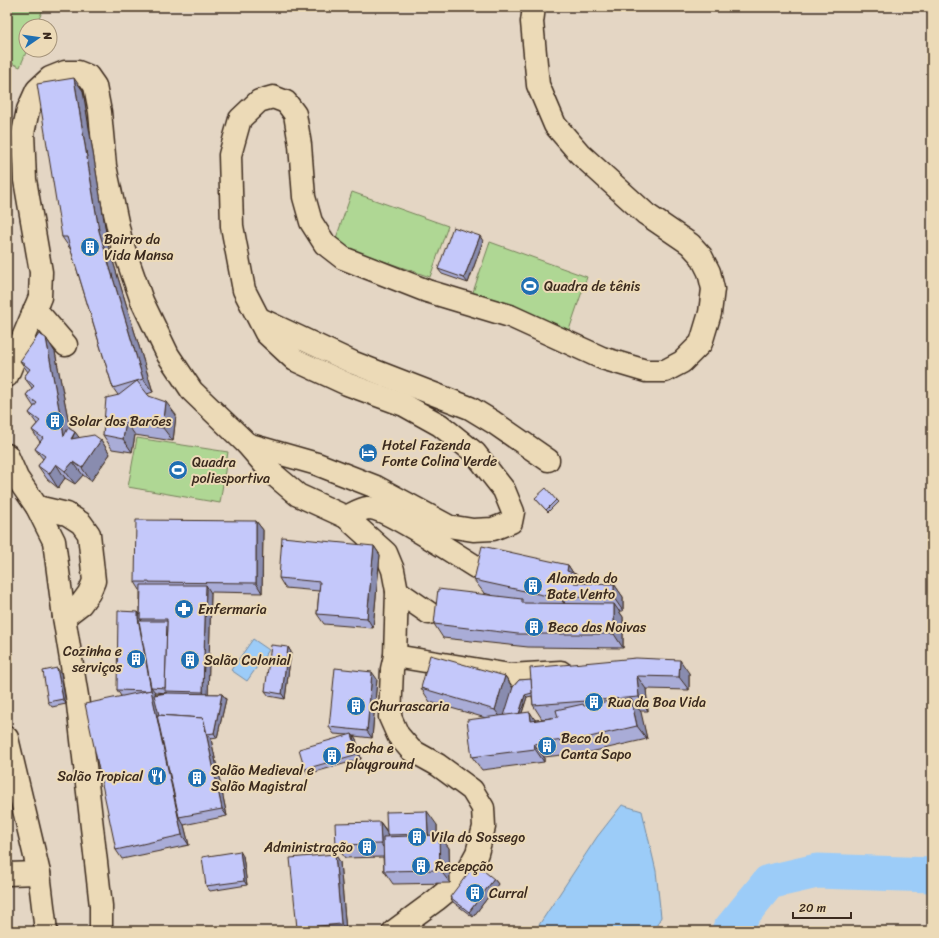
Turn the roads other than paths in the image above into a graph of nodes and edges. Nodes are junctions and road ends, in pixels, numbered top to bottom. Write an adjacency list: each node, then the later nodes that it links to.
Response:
1 (534, 7): 3 (lane)
2 (35, 309): 4 (lane); 5 (lane); 6 (lane)
3 (258, 318): 6 (lane); 8 (lane)
4 (66, 345)
5 (7, 376)
6 (247, 444): 10 (lane)
7 (7, 455): 9 (lane)
8 (548, 460)
9 (37, 507): 14 (lane); 14 (lane)
10 (346, 517): 11 (lane); 12 (lane)
11 (476, 567)
12 (398, 591): 13 (lane); 15 (lane)
13 (429, 613)
14 (64, 617): 21 (lane)
15 (395, 656): 16 (lane); 22 (lane)
16 (582, 670)
17 (7, 738): 18 (lane)
18 (39, 873): 19 (lane); 20 (lane)
19 (7, 874)
20 (46, 931)
21 (101, 931)
22 (394, 931)

